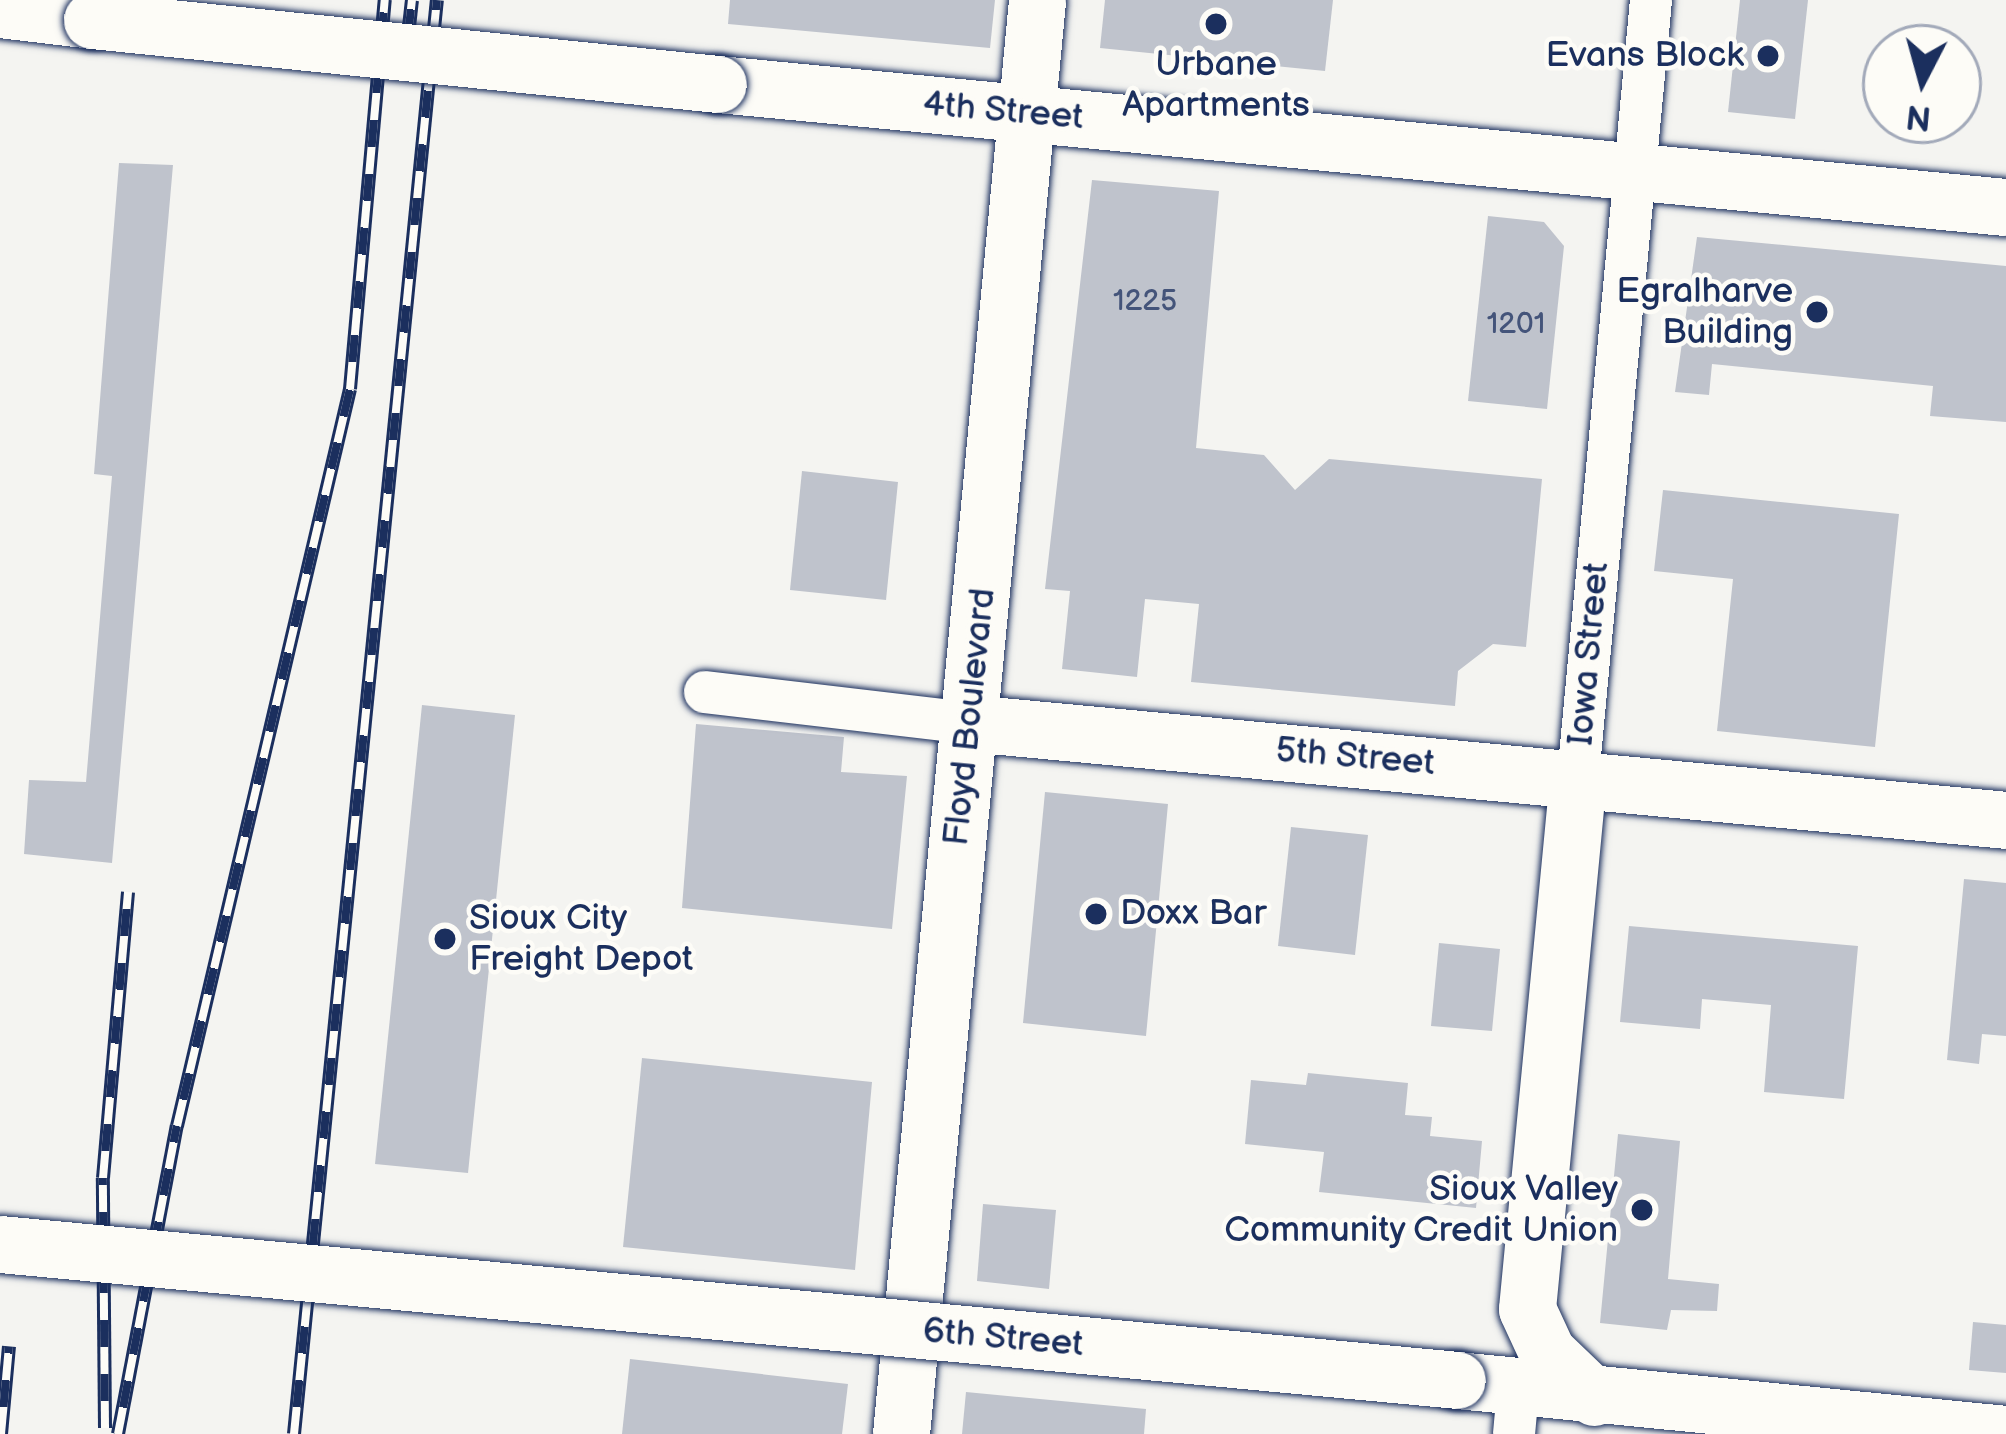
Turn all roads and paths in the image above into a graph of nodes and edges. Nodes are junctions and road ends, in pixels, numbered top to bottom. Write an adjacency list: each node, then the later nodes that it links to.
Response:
1 (1037, 0): 4 (main road, Floyd Boulevard)
2 (1652, 0): 5 (street, Iowa Street)
3 (0, 9): 4 (main road, 4th Street, bridge)
4 (1025, 112): 5 (main road, 4th Street); 8 (main road, Floyd Boulevard)
5 (1635, 172): 6 (main road, 4th Street); 9 (street, Iowa Street)
6 (2006, 207)
7 (705, 692): 8 (street, 5th Street)
8 (968, 723): 9 (main road, 5th Street); 17 (main road, Floyd Boulevard)
9 (1577, 776): 10 (main road, 5th Street); 12 (main road, Iowa Street)
10 (2006, 820)
11 (0, 1244): 13 (main road, 6th Street, bridge)
12 (1527, 1309): 13 (main road); 14 (main road)
13 (1457, 1380): 15 (main road, 6th Street)
14 (1594, 1397): 15 (main road, 6th Street); 16 (main road, 6th Street)
15 (1516, 1412)
16 (2006, 1433)
17 (901, 1434)

